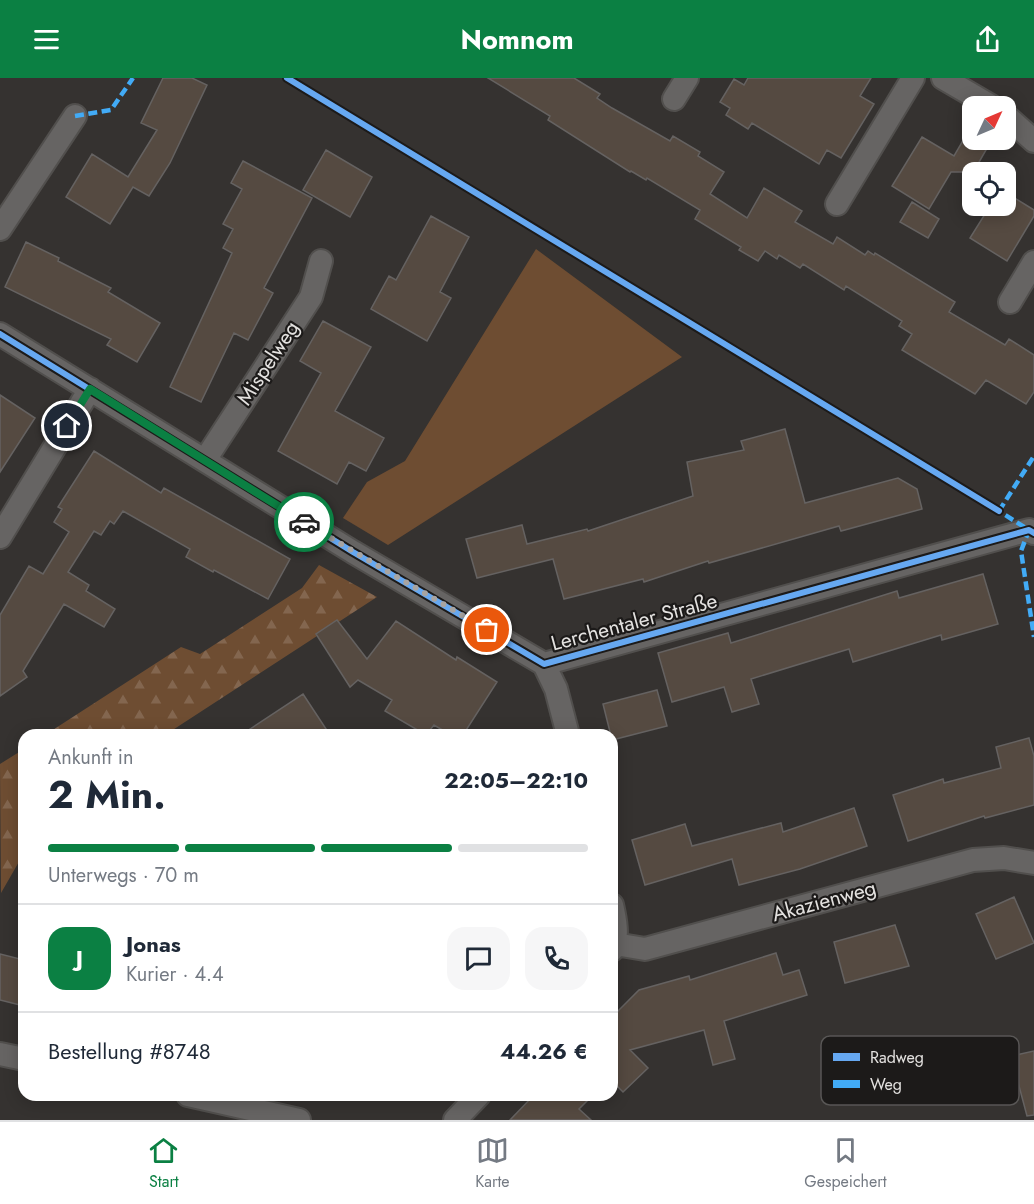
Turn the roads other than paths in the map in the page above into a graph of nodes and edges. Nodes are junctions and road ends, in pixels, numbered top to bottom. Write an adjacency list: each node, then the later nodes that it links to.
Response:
1 (687, 78): 5 (street)
2 (913, 78): 9 (street)
3 (952, 80): 4 (street)
4 (976, 96)
5 (674, 99)
6 (75, 116): 10 (street)
7 (1016, 125): 8 (street)
8 (1034, 141)
9 (837, 204)
10 (0, 229)
11 (321, 261): 16 (street, Mispelweg)
12 (1034, 262): 13 (street)
13 (1010, 302)
14 (0, 334): 15 (street, Lerchentaler Straße)
15 (90, 389): 16 (street, Lerchentaler Straße); 18 (street)
16 (205, 460): 19 (street, Lerchentaler Straße)
17 (1034, 533): 19 (street, Lerchentaler Straße)
18 (0, 537)
19 (544, 664): 20 (street)
20 (566, 729)
21 (1034, 863): 22 (street, Akazienweg)
22 (618, 947)
23 (0, 1054): 24 (street)
24 (18, 1058)
25 (215, 1101): 27 (street)
26 (473, 1101): 28 (street)
27 (299, 1120)
28 (455, 1120)

